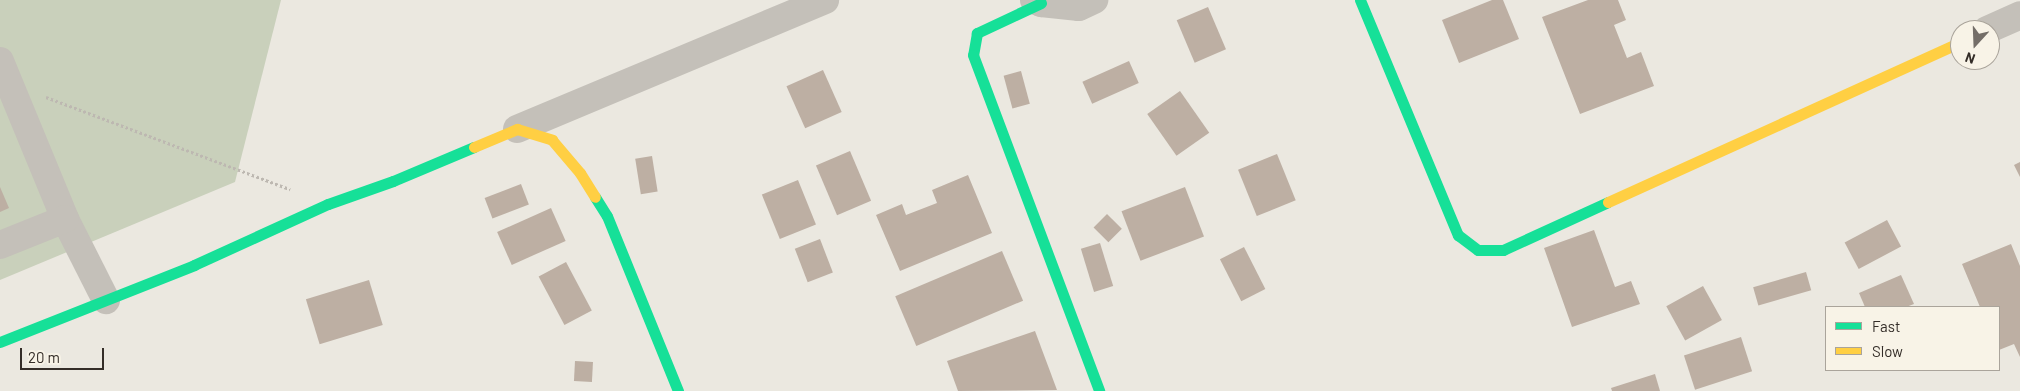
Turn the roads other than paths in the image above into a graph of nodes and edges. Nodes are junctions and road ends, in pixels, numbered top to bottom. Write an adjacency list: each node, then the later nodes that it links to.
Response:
1 (826, 0): 9 (street)
2 (1094, 0): 4 (street)
3 (1360, 0): 7 (street)
4 (1037, 2): 15 (street)
5 (2020, 15): 6 (street)
6 (2000, 24)
7 (1950, 47)
8 (5, 72): 10 (street)
9 (517, 129): 12 (street); 14 (street)
10 (65, 218): 11 (street); 12 (street)
11 (0, 245)
12 (106, 300): 13 (street)
13 (0, 342)
14 (678, 391)
15 (1099, 391)

